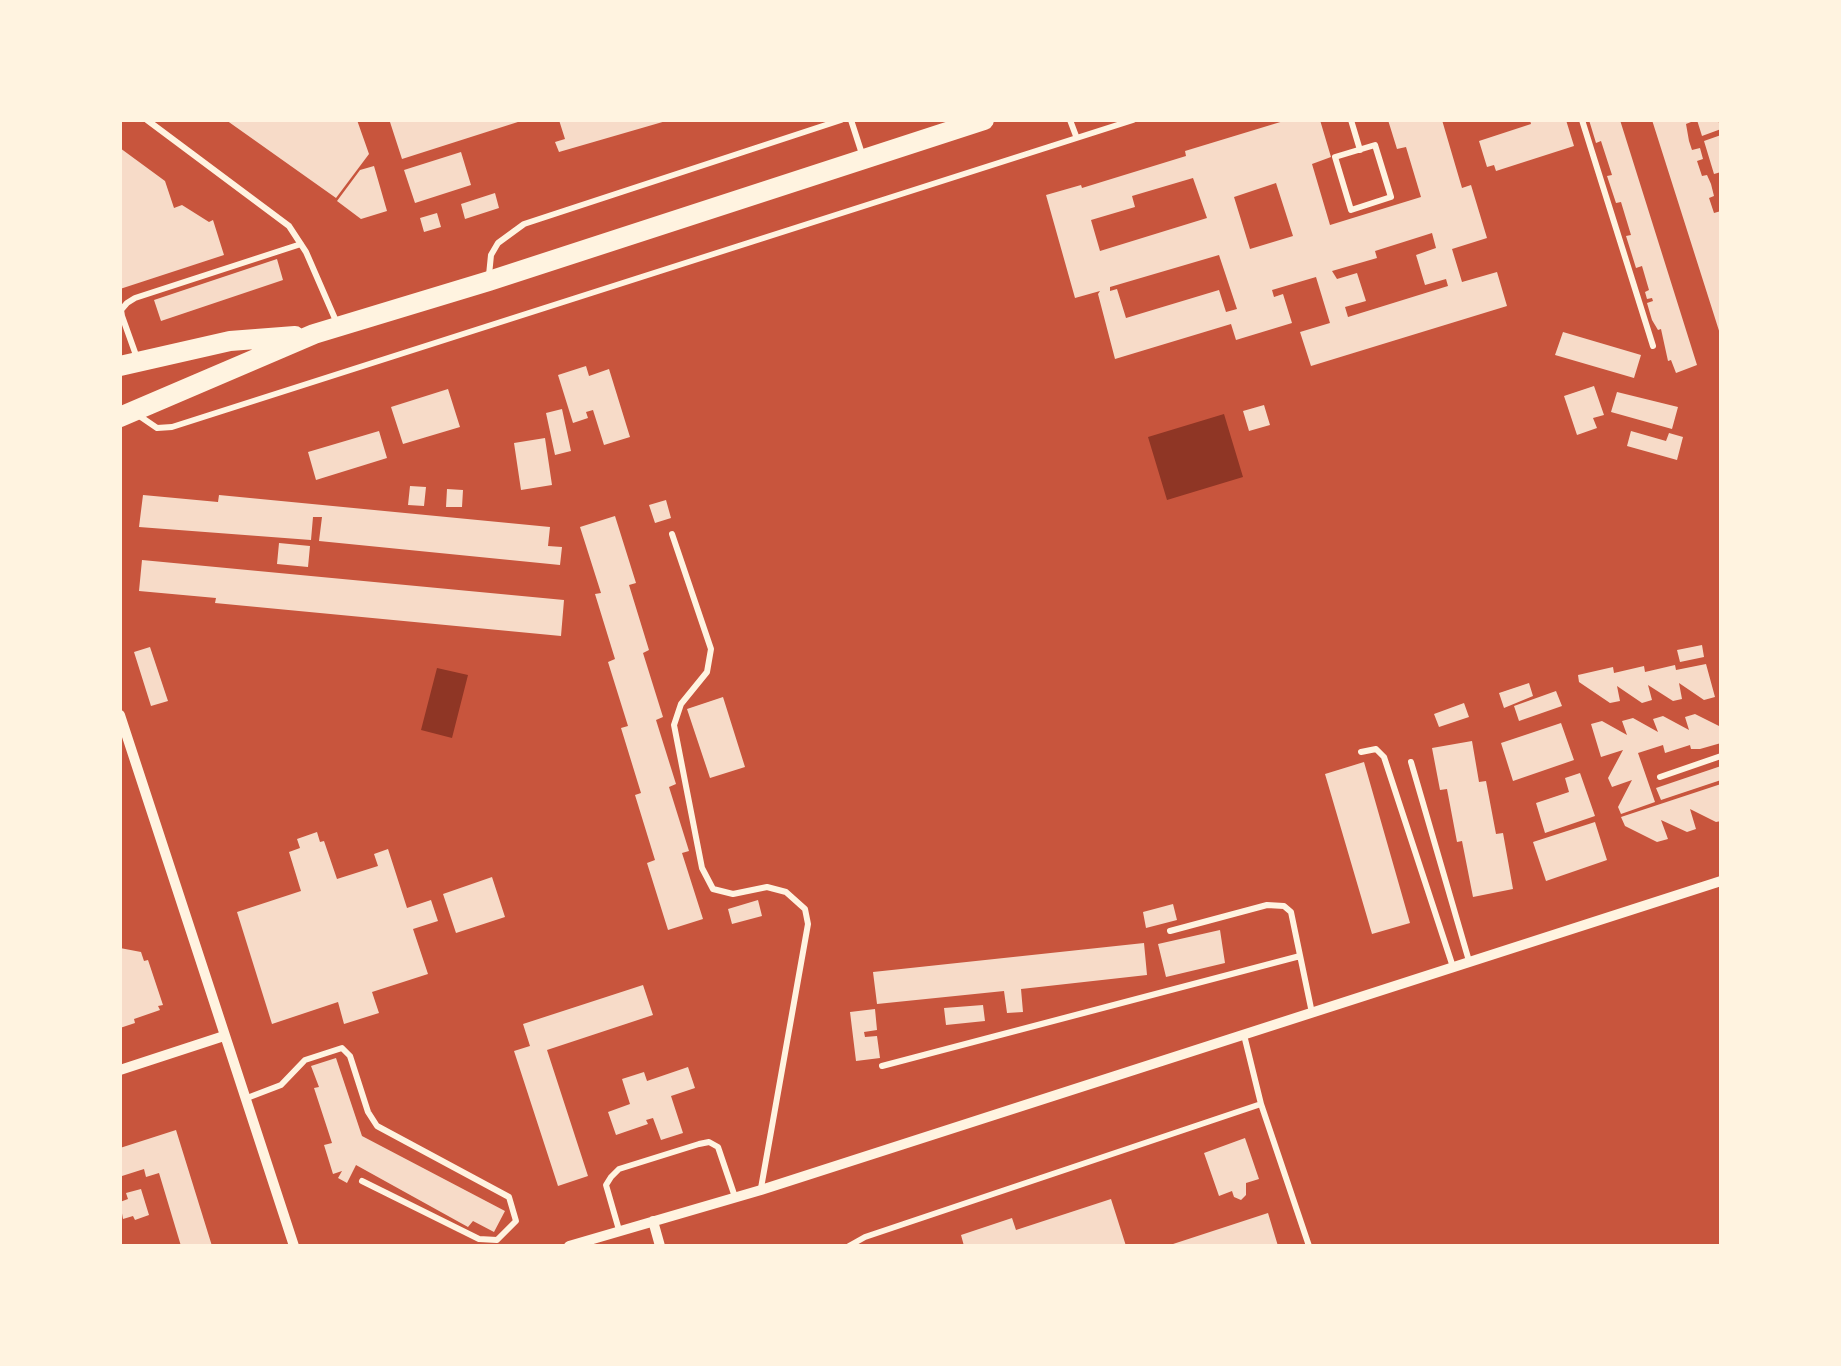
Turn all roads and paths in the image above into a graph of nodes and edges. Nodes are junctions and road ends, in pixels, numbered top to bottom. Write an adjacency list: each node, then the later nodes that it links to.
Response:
1 (146, 120): 12 (lane)
2 (841, 120): 13 (lane)
3 (851, 120): 11 (lane)
4 (984, 120): 11 (main road)
5 (1070, 120): 9 (lane)
6 (1133, 120): 9 (lane)
7 (1351, 120): 10 (lane)
8 (1582, 120): 16 (lane)
9 (1076, 136): 18 (lane)
10 (1360, 150): 10 (lane)
11 (864, 159): 13 (main road)
12 (301, 244): 14 (lane); 17 (lane)
13 (488, 282): 14 (main road)
14 (338, 326): 15 (main road)
15 (314, 334): 17 (main road); 18 (main road)
16 (1654, 346)
17 (129, 364)
18 (126, 414)
19 (672, 534): 39 (lane)
20 (120, 715): 21 (street)
21 (125, 747): 32 (street)
22 (1361, 752): 30 (lane)
23 (1721, 756): 25 (lane)
24 (1410, 762): 29 (lane)
25 (1660, 777)
26 (1721, 881): 29 (street)
27 (1170, 932): 28 (lane)
28 (1300, 956): 31 (lane); 34 (lane)
29 (1469, 962): 30 (street)
30 (1453, 967): 31 (street)
31 (1312, 1014): 33 (street)
32 (224, 1036): 35 (street); 36 (street)
33 (1244, 1036): 37 (lane); 39 (street)
34 (882, 1066)
35 (120, 1070)
36 (246, 1098): 38 (lane); 43 (street)
37 (1261, 1104): 46 (lane); 47 (lane)
38 (362, 1181)
39 (761, 1190): 40 (street)
40 (736, 1197): 41 (street); 42 (lane)
41 (652, 1221): 42 (street); 45 (street)
42 (618, 1230): 44 (street)
43 (294, 1246)
44 (569, 1246)
45 (660, 1246)
46 (850, 1246)
47 (1309, 1246)

